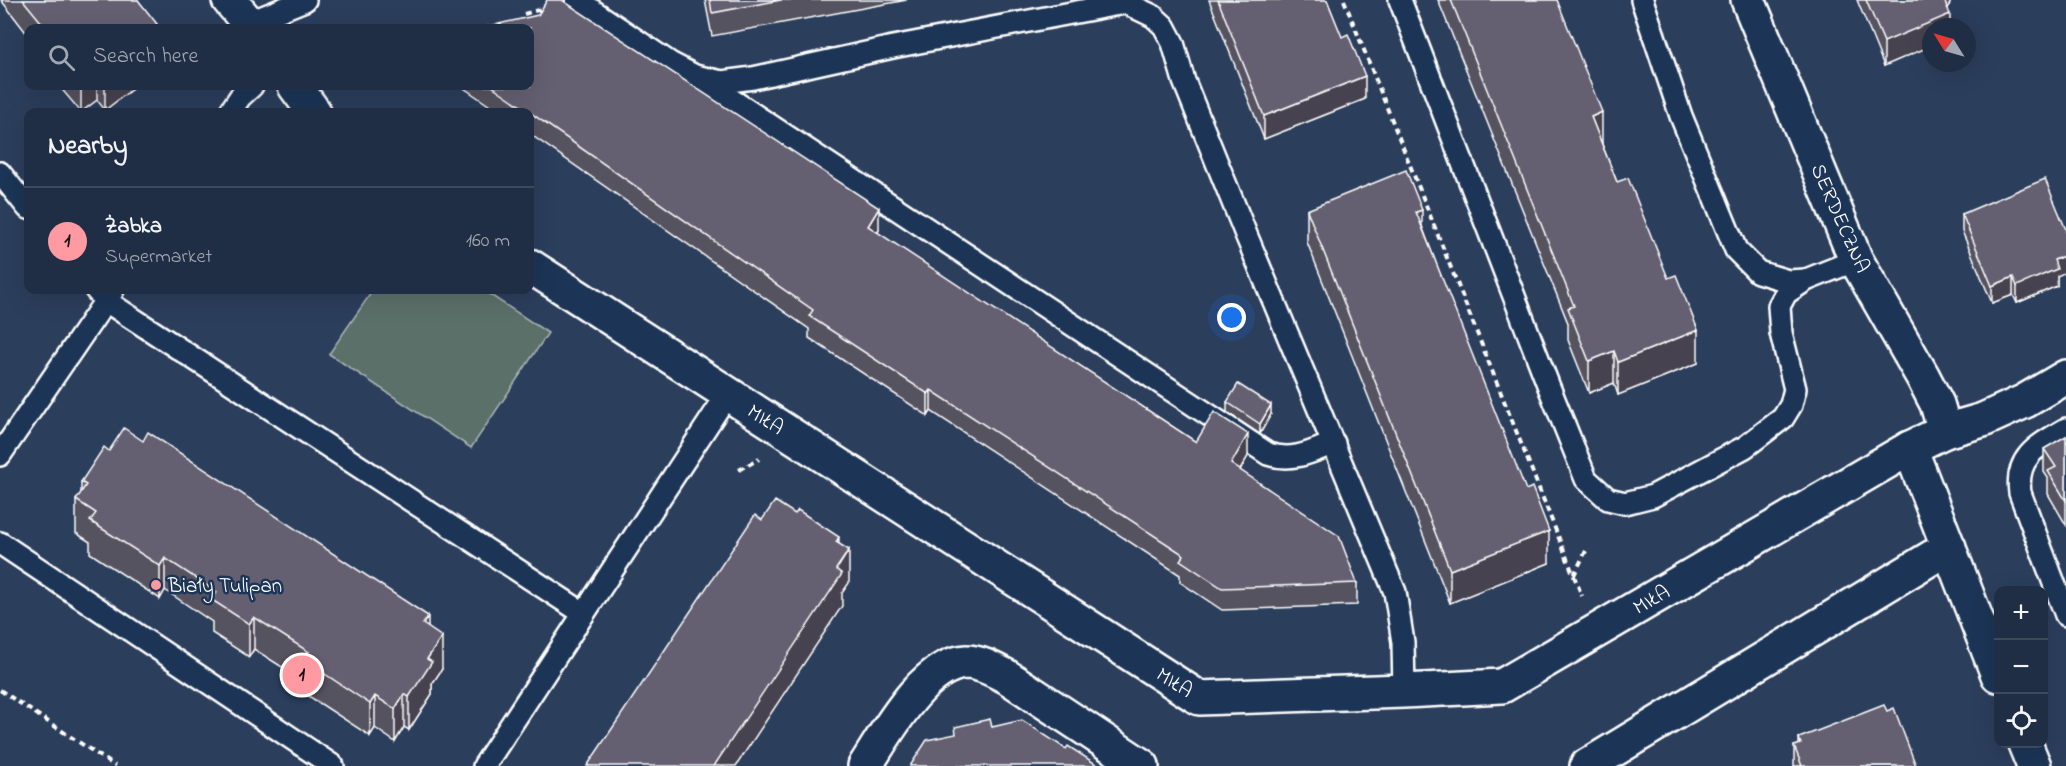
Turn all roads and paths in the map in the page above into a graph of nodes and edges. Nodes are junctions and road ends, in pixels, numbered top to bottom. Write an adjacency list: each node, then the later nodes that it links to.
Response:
1 (305, 0): 7 (lane)
2 (577, 0): 8 (lane)
3 (1344, 0): 30 (path)
4 (1400, 0): 17 (lane)
5 (1642, 0): 17 (lane)
6 (1748, 0): 15 (street, SERDECZNA)
7 (243, 17)
8 (695, 76): 24 (lane); 24 (lane)
9 (248, 90): 11 (lane)
10 (298, 90): 12 (street)
11 (233, 108)
12 (311, 108)
13 (0, 173): 14 (lane)
14 (24, 203)
15 (1856, 260): 17 (lane); 23 (street, SERDECZNA)
16 (534, 269): 21 (street, MIŁA)
17 (1806, 280)
18 (104, 294): 26 (lane)
19 (106, 294): 32 (lane)
20 (2066, 377): 23 (street)
21 (727, 394): 32 (lane); 36 (street, MIŁA)
22 (2066, 429): 33 (lane)
23 (1945, 430): 25 (street)
24 (1334, 444): 36 (lane)
25 (1910, 448): 28 (street); 36 (street, MIŁA)
26 (0, 455)
27 (0, 543): 39 (lane)
28 (1949, 547): 34 (street); 43 (street)
29 (1586, 551): 30 (path)
30 (1574, 575): 31 (path)
31 (1586, 605)
32 (583, 613): 40 (lane)
33 (2066, 615)
34 (1994, 665)
35 (0, 690): 38 (path)
36 (1404, 691)
37 (2027, 748): 44 (street)
38 (115, 766)
39 (333, 766)
40 (484, 766)
41 (865, 766): 42 (street)
42 (1142, 766)
43 (1587, 766)
44 (2034, 766)

